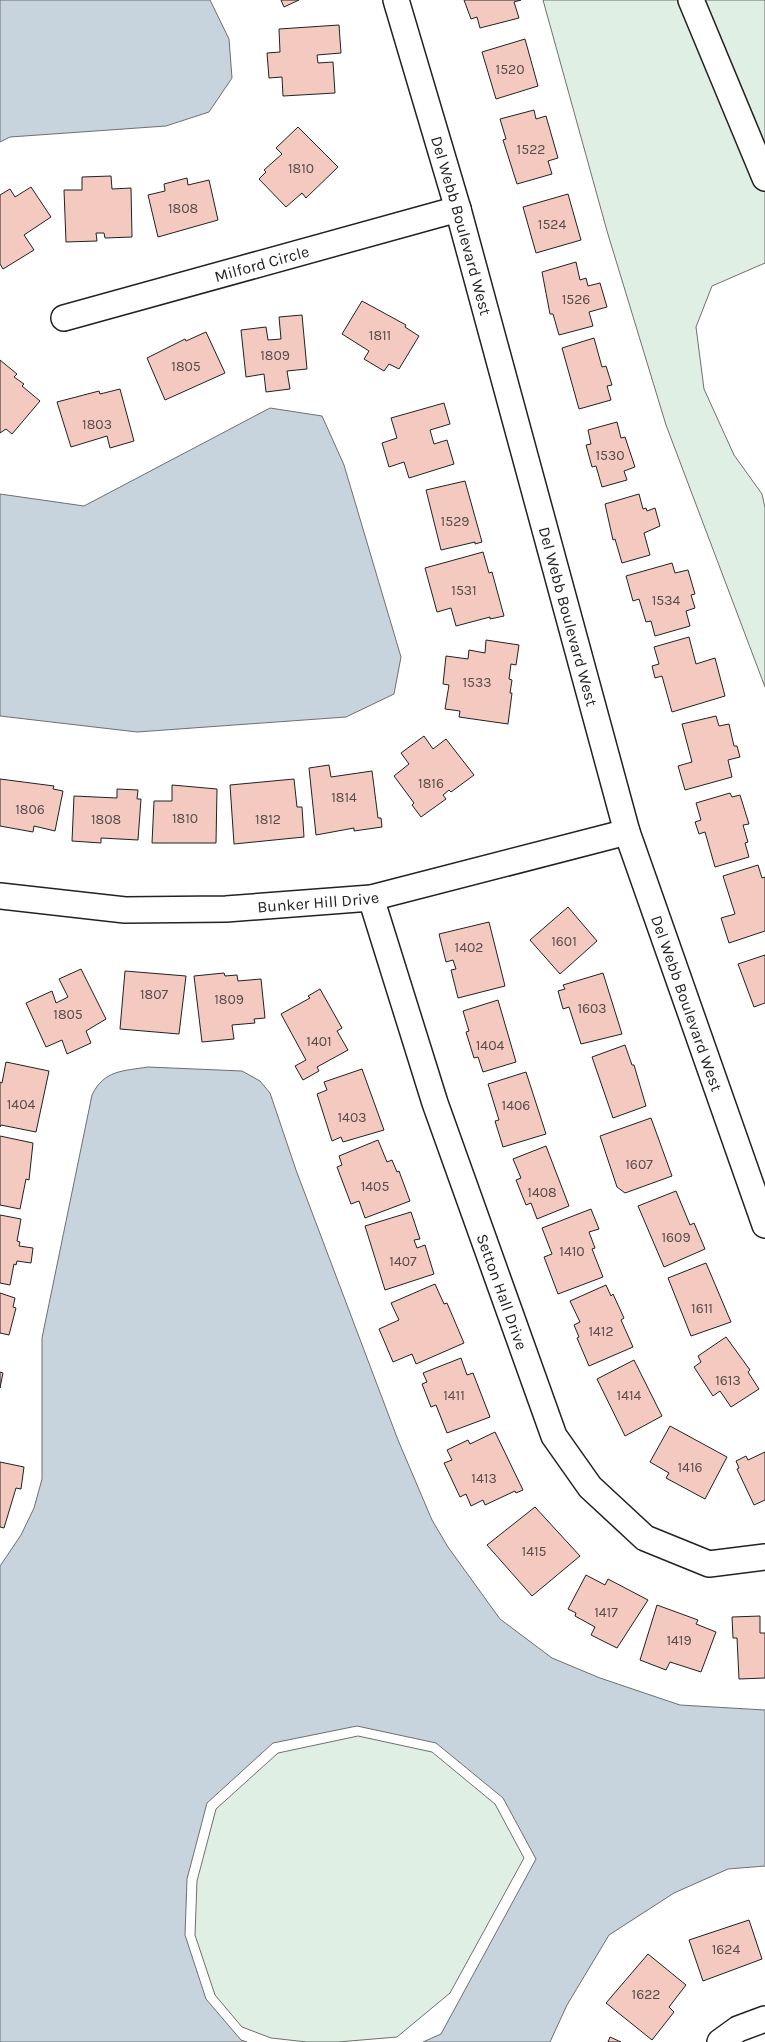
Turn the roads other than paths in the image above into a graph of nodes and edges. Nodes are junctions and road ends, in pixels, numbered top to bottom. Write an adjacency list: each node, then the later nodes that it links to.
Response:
1 (396, 0): 4 (street, Del Webb Boulevard West)
2 (692, 0): 3 (street)
3 (765, 178)
4 (458, 209): 5 (street, Milford Circle); 6 (street, Del Webb Boulevard West)
5 (64, 318)
6 (627, 832): 8 (street, Bunker Hill Drive); 9 (street, Del Webb Boulevard West)
7 (0, 896): 8 (street, Bunker Hill Drive)
8 (371, 898): 10 (street, Setton Hall Drive)
9 (765, 1225)
10 (765, 1557)
11 (765, 2019): 12 (street)
12 (720, 2042)

